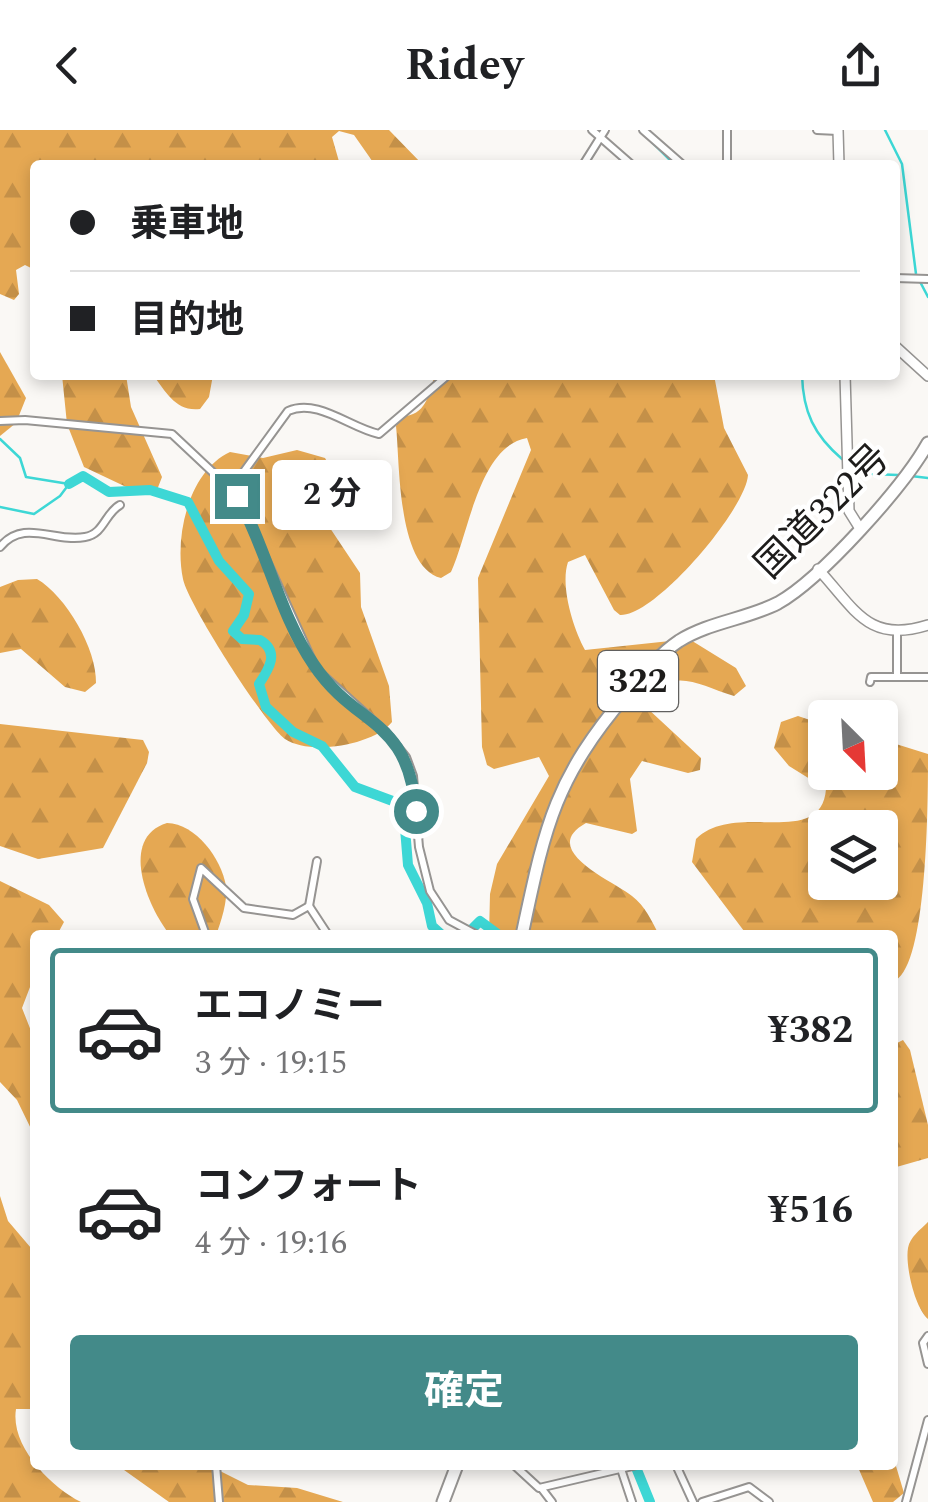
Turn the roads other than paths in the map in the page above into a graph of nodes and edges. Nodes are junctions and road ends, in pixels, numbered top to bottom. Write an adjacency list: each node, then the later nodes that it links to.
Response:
1 (592, 130): 7 (street)
2 (605, 130): 7 (street)
3 (643, 130): 10 (street)
4 (727, 130): 11 (street)
5 (817, 130): 6 (street)
6 (838, 131): 12 (street)
7 (600, 138): 8 (street); 9 (street)
8 (586, 160)
9 (626, 160)
10 (677, 160)
11 (728, 160)
12 (839, 160)
13 (900, 278): 14 (street)
14 (928, 279)
15 (900, 351): 16 (street)
16 (928, 376)
17 (442, 380): 21 (street)
18 (845, 380): 23 (street)
19 (0, 422): 21 (street)
20 (928, 443): 23 (highway, 国道322号 / 322)
21 (237, 496): 35 (street)
22 (120, 505): 24 (street)
23 (859, 527): 25 (highway, 国道322号 / 322)
24 (0, 547)
25 (818, 569): 27 (street); 36 (highway, 国道322号 / 322)
26 (928, 625): 27 (street)
27 (897, 633): 28 (street)
28 (897, 675): 29 (street); 30 (street)
29 (928, 677)
30 (870, 682)
31 (316, 861): 32 (street)
32 (310, 906): 33 (street); 34 (street)
33 (204, 930)
34 (325, 930)
35 (468, 930)
36 (523, 930)
37 (928, 1336): 38 (street)
38 (928, 1364)
39 (928, 1420): 54 (street)
40 (216, 1470): 47 (street)
41 (456, 1470): 48 (highway)
42 (520, 1470): 46 (street)
43 (617, 1470): 46 (street)
44 (621, 1470): 50 (street)
45 (678, 1470): 51 (street)
46 (541, 1488): 49 (street)
47 (219, 1502)
48 (443, 1502)
49 (552, 1502)
50 (632, 1502)
51 (692, 1502)
52 (702, 1502): 53 (street)
53 (769, 1502)
54 (906, 1502)

